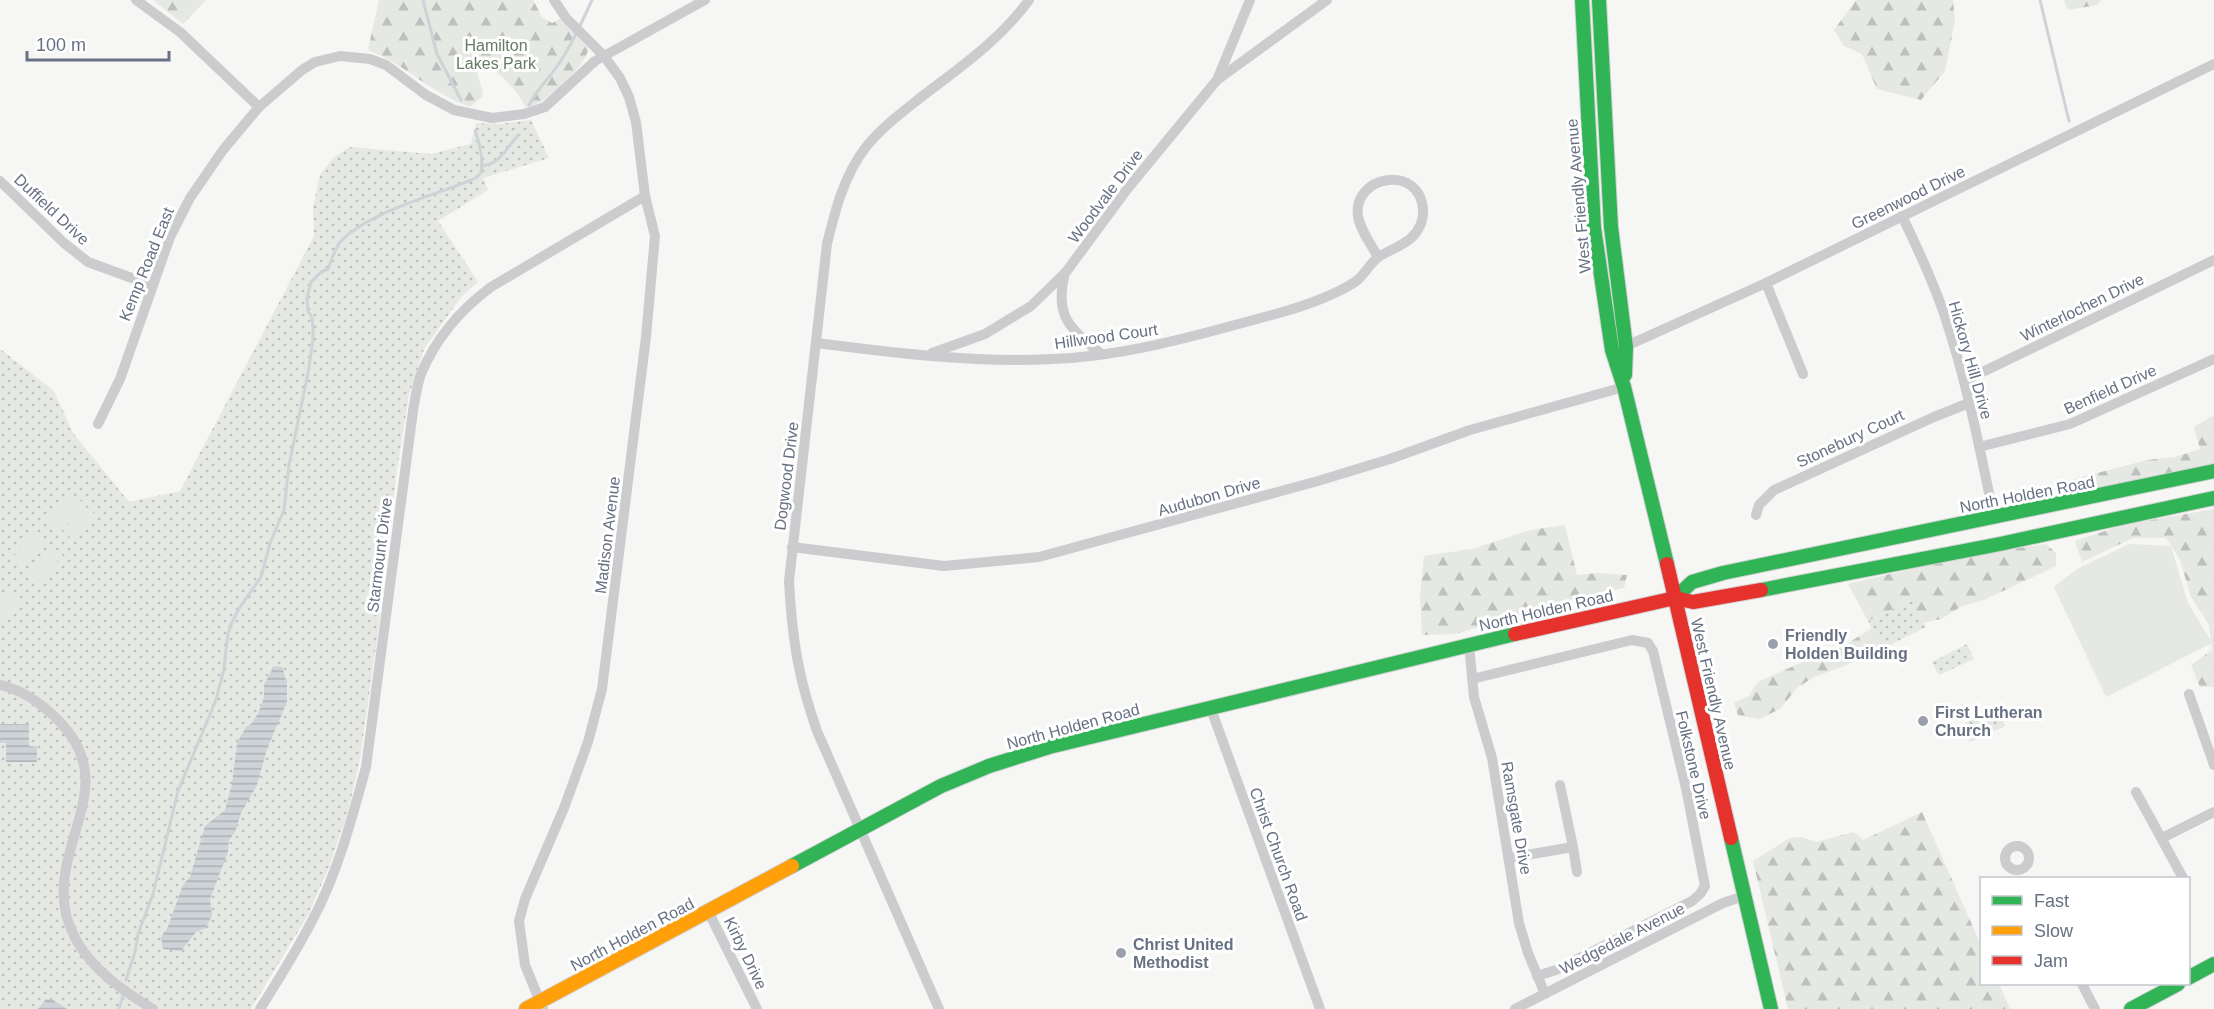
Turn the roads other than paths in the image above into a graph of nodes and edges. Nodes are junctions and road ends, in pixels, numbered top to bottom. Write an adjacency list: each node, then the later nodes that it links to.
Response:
1 (136, 0): 12 (street)
2 (554, 0): 9 (street)
3 (705, 0): 9 (street, Kemp Road East)
4 (1029, 0): 21 (street, Dogwood Drive)
5 (1250, 0): 11 (street, Woodvale Drive)
6 (1328, 0): 11 (street)
7 (1582, 0): 22 (main road, West Friendly Avenue)
8 (1599, 0): 22 (main road, West Friendly Avenue)
9 (604, 56): 12 (street, Kemp Road East); 14 (street, Madison Avenue)
10 (2214, 64): 15 (street, Greenwood Drive)
11 (1217, 80): 18 (street, Woodvale Drive)
12 (259, 107): 20 (street, Kemp Road East)
13 (0, 180): 20 (street, Duffield Drive)
14 (645, 196): 63 (street, Madison Avenue); 65 (street, Starmount Drive)
15 (1902, 216): 19 (street, Greenwood Drive); 27 (street, Hickory Hill Drive)
16 (1378, 256): 16 (street, Hillwood Court); 23 (street, Hillwood Court)
17 (2214, 260): 27 (street, Winterlochen Drive)
18 (1066, 272): 23 (street); 24 (street, Woodvale Drive)
19 (1766, 283): 22 (street, Greenwood Drive); 26 (street)
20 (151, 285): 30 (street, Kemp Road East)
21 (817, 343): 24 (street, Hillwood Court); 36 (street, Dogwood Drive)
22 (1619, 348): 28 (main road, West Friendly Avenue)
23 (1100, 353): 24 (street, Hillwood Court)
24 (929, 354)
25 (2214, 358): 31 (street, Benfield Drive)
26 (1803, 375)
27 (1964, 381): 29 (street, Hickory Hill Drive)
28 (1624, 387): 36 (street, Audubon Drive); 37 (main road, West Friendly Avenue)
29 (1969, 403): 31 (street, Hickory Hill Drive); 34 (street, Stonebury Court)
30 (98, 424)
31 (1979, 447): 35 (street, Hickory Hill Drive)
32 (2214, 471): 35 (main road, North Holden Road)
33 (2214, 498): 37 (main road, North Holden Road)
34 (1756, 515)
35 (1994, 517): 37 (main road, North Holden Road)
36 (792, 547): 47 (street, Dogwood Drive)
37 (1675, 598): 38 (main road, North Holden Road); 55 (main road, West Friendly Avenue)
38 (1469, 645): 39 (street, Ramsgate Drive); 42 (main road, North Holden Road)
39 (1472, 679): 50 (street, Ramsgate Drive); 58 (street, Folkstone Drive)
40 (0, 685): 64 (street)
41 (2189, 694): 43 (street)
42 (1210, 709): 47 (main road, North Holden Road); 69 (street, Christ Church Road)
43 (2214, 765)
44 (1560, 785): 49 (street)
45 (2136, 792): 48 (street)
46 (2214, 812): 48 (street)
47 (861, 829): 56 (main road, North Holden Road); 68 (street, Dogwood Drive)
48 (2162, 838): 54 (street)
49 (1573, 847): 50 (street); 52 (street)
50 (1509, 858): 58 (street, Ramsgate Drive)
51 (2024, 868): 53 (street)
52 (1577, 872)
53 (2028, 877)
54 (2182, 877)
55 (1744, 896): 62 (street, Wedgedale Avenue); 71 (main road, West Friendly Avenue)
56 (708, 911): 63 (main road, North Holden Road); 67 (street, Kirby Drive)
57 (2214, 964): 59 (main road)
58 (1537, 976): 62 (street, Ramsgate Drive)
59 (2190, 977)
60 (2083, 985): 72 (street)
61 (2176, 985): 73 (main road)
62 (1545, 994): 70 (street, Wedgedale Avenue)
63 (542, 1005): 66 (main road, North Holden Road)
64 (153, 1009)
65 (260, 1009)
66 (526, 1009)
67 (757, 1009)
68 (939, 1009)
69 (1320, 1009)
70 (1515, 1009)
71 (1771, 1009)
72 (2095, 1009)
73 (2131, 1009)

